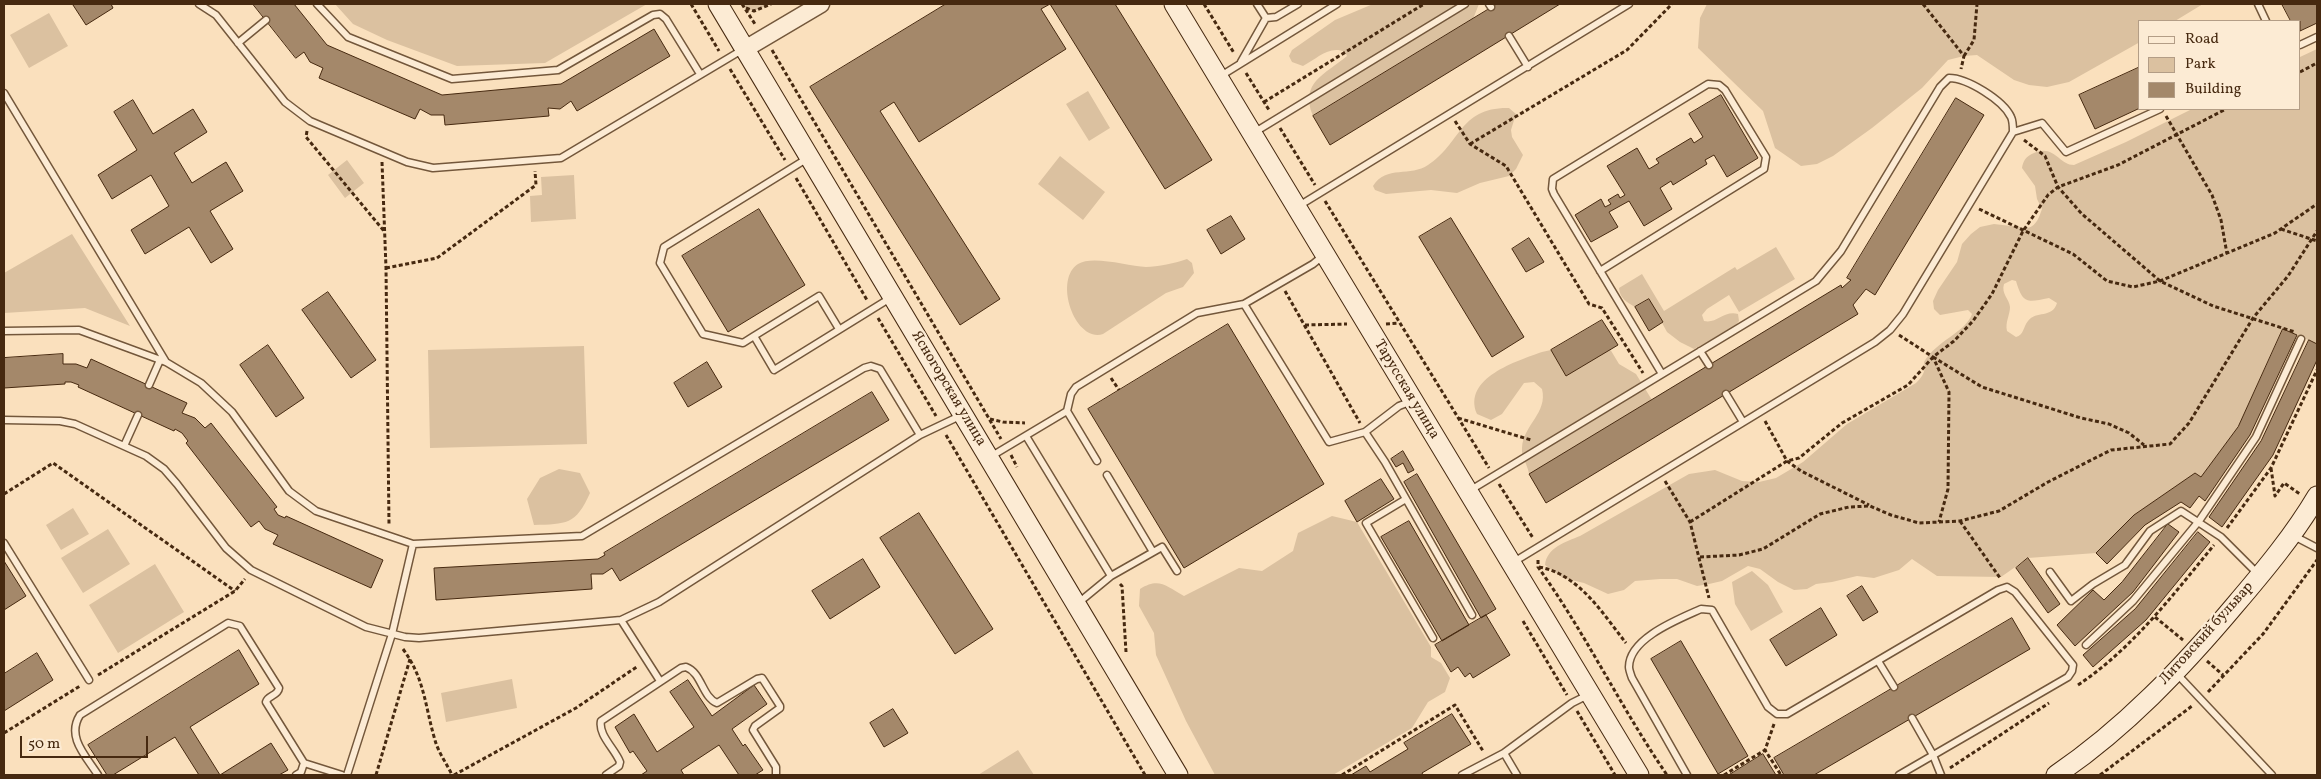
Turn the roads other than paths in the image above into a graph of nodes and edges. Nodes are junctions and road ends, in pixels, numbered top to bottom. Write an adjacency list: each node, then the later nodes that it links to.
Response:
1 (199, 4): 17 (lane)
2 (317, 4): 22 (lane)
3 (718, 4): 19 (main road, Ясногорская улица)
4 (821, 4): 19 (street)
5 (1174, 4): 23 (main road, Тарусская улица)
6 (1258, 4): 12 (lane)
7 (1298, 4): 12 (lane)
8 (1337, 4): 20 (lane)
9 (1465, 4): 27 (lane)
10 (1629, 4): 21 (lane)
11 (2258, 4): 14 (lane)
12 (1266, 18): 20 (lane)
13 (266, 20): 17 (lane)
14 (2266, 20)
15 (1508, 36): 21 (lane)
16 (2317, 37): 18 (lane)
17 (238, 43): 22 (lane)
18 (2301, 44)
19 (745, 49): 22 (lane); 28 (main road, Ясногорская улица)
20 (1240, 64): 23 (lane)
21 (1528, 67): 29 (lane)
22 (700, 74)
23 (1218, 77): 27 (main road, Тарусская улица)
24 (4, 92): 39 (lane)
25 (2159, 110): 26 (lane)
26 (2013, 132): 38 (lane); 49 (lane)
27 (1252, 134): 29 (main road, Тарусская улица)
28 (809, 158): 32 (main road, Ясногорская улица); 36 (lane)
29 (1296, 207): 30 (main road, Тарусская улица)
30 (1325, 254): 33 (lane); 44 (main road, Тарусская улица)
31 (1600, 271): 31 (lane); 41 (lane)
32 (893, 297): 34 (lane); 47 (main road, Ясногорская улица)
33 (1244, 304): 45 (lane); 50 (lane)
34 (839, 329): 36 (lane); 36 (lane)
35 (4, 331): 39 (lane)
36 (754, 336)
37 (2301, 337): 60 (lane)
38 (1700, 351): 40 (lane); 41 (lane)
39 (163, 361): 42 (lane); 63 (lane)
40 (1709, 365)
41 (1662, 374): 57 (lane)
42 (149, 386)
43 (1726, 394): 49 (lane)
44 (1413, 400): 50 (lane); 57 (main road, Тарусская улица)
45 (1067, 411): 52 (lane); 55 (lane)
46 (138, 415): 53 (lane)
47 (963, 415): 51 (lane); 54 (main road, Ясногорская улица)
48 (4, 420): 53 (lane)
49 (1743, 422): 66 (lane)
50 (1365, 432): 58 (lane)
51 (920, 435): 63 (lane); 73 (lane)
52 (1026, 436): 54 (lane); 69 (lane)
53 (124, 446): 74 (lane)
54 (989, 458): 71 (main road, Ясногорская улица)
55 (1097, 461)
56 (1107, 475): 65 (lane)
57 (1468, 492): 66 (main road, Тарусская улица)
58 (1406, 499): 72 (lane); 75 (lane)
59 (2315, 499): 61 (main road, Литовский бульвар)
60 (2198, 521): 68 (lane); 70 (lane); 76 (lane)
61 (2291, 534): 64 (lane); 70 (main road, Литовский бульвар)
62 (4, 543): 79 (lane)
63 (413, 544): 74 (lane)
64 (2317, 548)
65 (1153, 552): 67 (lane); 69 (lane)
66 (1511, 564): 82 (main road, Тарусская улица)
67 (1177, 571)
68 (2050, 572)
69 (1111, 576): 71 (lane)
70 (2260, 576): 78 (main road, Литовский бульвар)
71 (1076, 605): 93 (main road, Ясногорская улица)
72 (1472, 615)
73 (622, 620): 74 (lane); 80 (lane)
74 (392, 634): 90 (lane)
75 (1433, 638)
76 (2086, 645)
77 (1878, 660): 81 (lane); 85 (lane); 97 (lane)
78 (2176, 673): 100 (main road, Литовский бульвар); 101 (lane)
79 (89, 680)
80 (660, 681): 91 (lane); 92 (lane)
81 (1894, 687)
82 (1590, 694): 84 (lane); 96 (main road, Тарусская улица)
83 (1912, 718): 85 (lane)
84 (1504, 753): 94 (lane); 95 (lane)
85 (1933, 755): 98 (lane); 99 (lane)
86 (304, 763): 87 (lane); 88 (lane); 89 (lane)
87 (98, 775)
88 (296, 775)
89 (342, 775)
90 (347, 775)
91 (606, 775)
92 (776, 775)
93 (1178, 775)
94 (1462, 775)
95 (1518, 775)
96 (1639, 775)
97 (1687, 775)
98 (1899, 775)
99 (1941, 775)
100 (2056, 775)
101 (2271, 775)

